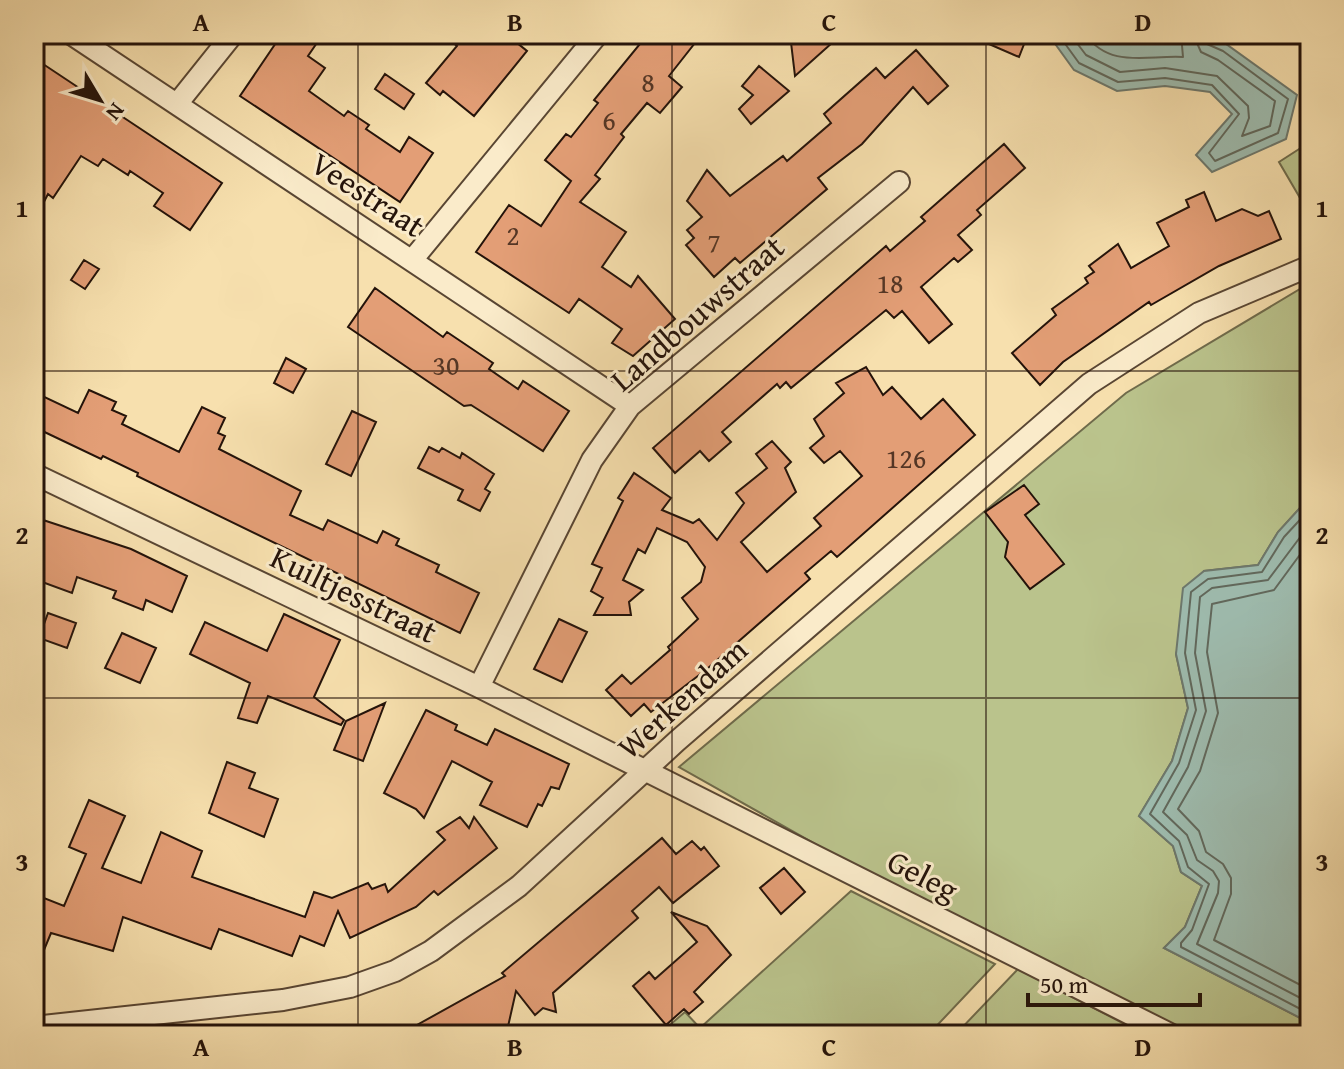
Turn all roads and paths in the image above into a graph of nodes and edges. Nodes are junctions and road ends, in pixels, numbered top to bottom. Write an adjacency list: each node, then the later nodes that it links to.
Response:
1 (71, 34): 4 (street, Veestraat)
2 (233, 34): 4 (street)
3 (598, 34): 6 (street)
4 (177, 104): 6 (street, Veestraat)
5 (899, 182): 8 (street, Landbouwstraat)
6 (413, 259): 8 (street, Veestraat)
7 (1310, 266): 11 (street, Werkendam)
8 (630, 406): 10 (street, Landbouwstraat)
9 (34, 474): 10 (street, Kuiltjesstraat)
10 (479, 687): 11 (street, Kuiltjesstraat)
11 (646, 770): 12 (street, Werkendam); 13 (street, Geleg)
12 (34, 1027)
13 (1172, 1035)

